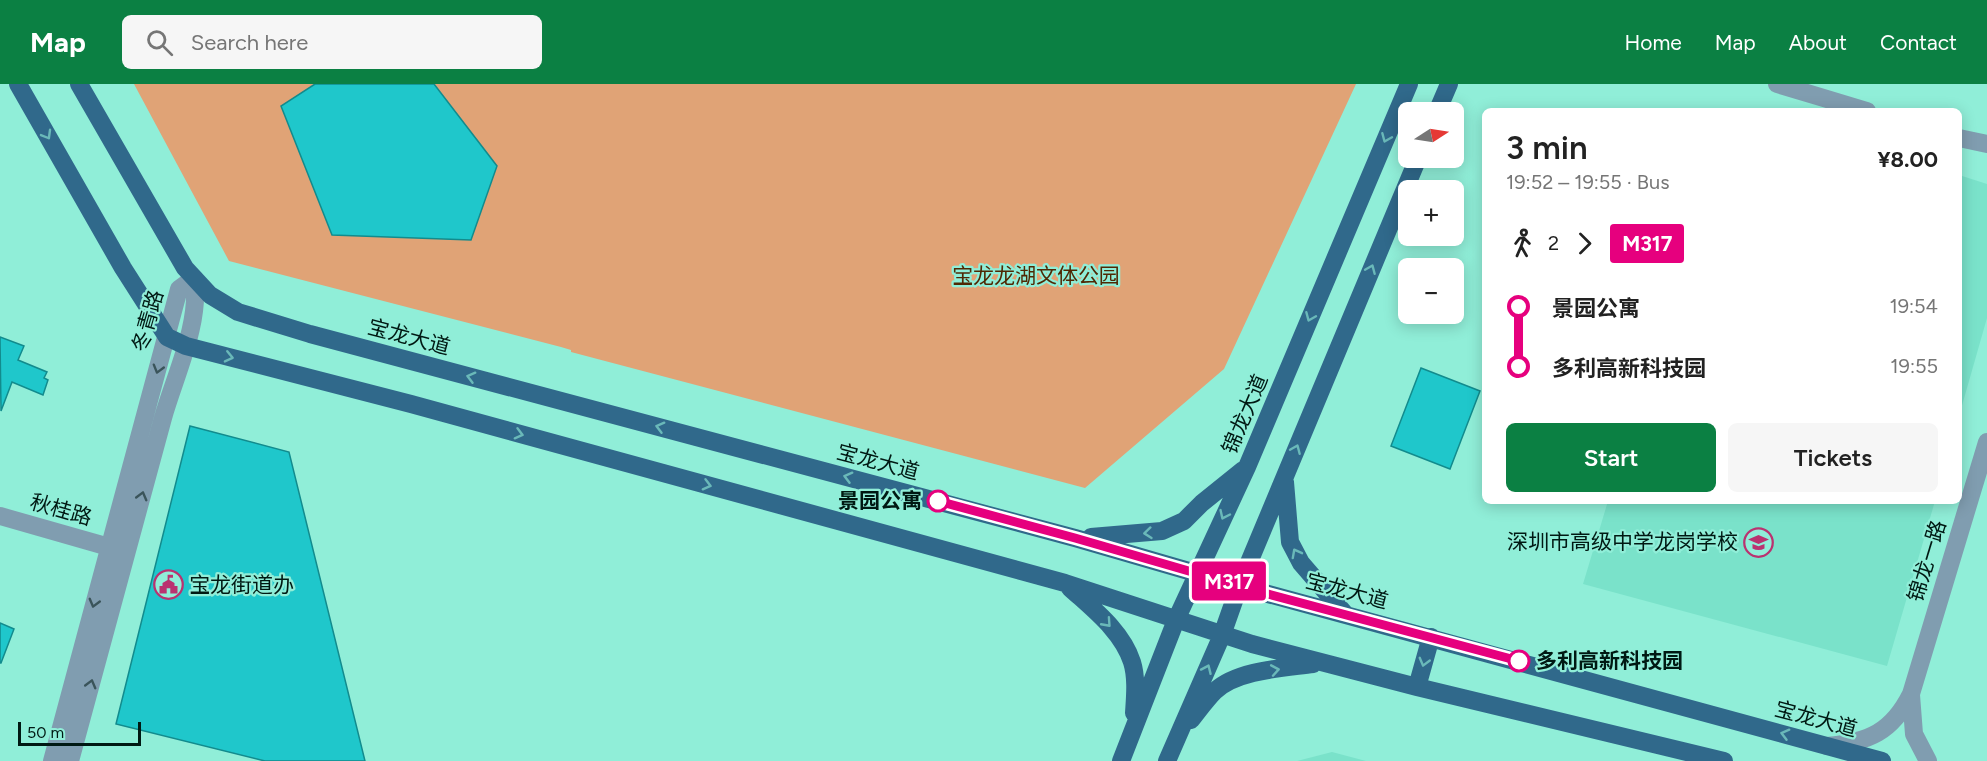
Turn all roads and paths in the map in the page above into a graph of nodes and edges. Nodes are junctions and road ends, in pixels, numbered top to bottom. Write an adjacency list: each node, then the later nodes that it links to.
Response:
1 (18, 84): 12 (main road, one-way to 12)
2 (79, 84): 11 (main road, 宝龙大道)
3 (1409, 84): 16 (main road, 锦龙大道, one-way to 16)
4 (1449, 84): 6 (main road)
5 (1777, 84): 7 (street)
6 (1441, 102)
7 (1857, 108)
8 (1962, 139): 9 (street)
9 (1987, 144)
10 (1414, 168): 17 (main road, one-way to 10)
11 (194, 278): 12 (street, 冬青路); 13 (street, 冬青路); 19 (main road, 宝龙大道, one-way to 11)
12 (167, 337): 13 (main road); 14 (street, 冬青路, one-way to 14)
13 (186, 346): 14 (street, 冬青路); 22 (main road, one-way to 22)
14 (148, 440): 20 (street, 冬青路); 31 (street, 冬青路, one-way to 14)
15 (1987, 442): 30 (street, 锦龙一路)
16 (1247, 467): 19 (main road, one-way to 19); 21 (main road, 锦龙大道, one-way to 21)
17 (1285, 477): 23 (main road); 24 (main road, one-way to 17)
18 (0, 516): 20 (street, 秋桂路)
19 (1075, 538): 21 (main road, 宝龙大道)
20 (109, 547): 31 (street, 冬青路, one-way to 31)
21 (1197, 573): 23 (main road, 宝龙大道); 25 (main road, 锦龙大道)
22 (1065, 583): 25 (main road); 32 (main road, one-way to 32)
23 (1240, 584): 24 (main road, 宝龙大道); 26 (main road)
24 (1345, 614): 27 (main road, 宝龙大道)
25 (1176, 620): 26 (main road); 32 (main road, 锦龙大道)
26 (1222, 634): 28 (main road); 33 (main road, one-way to 26)
27 (1431, 637): 29 (main road, one-way to 29); 34 (main road, 宝龙大道, one-way to 27)
28 (1325, 663): 29 (main road); 33 (main road, one-way to 28)
29 (1417, 687): 39 (main road)
30 (1911, 694): 34 (street, 锦龙一路); 41 (street, 锦龙一路)
31 (73, 718): 35 (street, 冬青路); 36 (street, 冬青路)
32 (1134, 728): 37 (main road, 锦龙大道)
33 (1178, 735): 38 (main road)
34 (1827, 746): 40 (main road, 宝龙大道)
35 (52, 761)
36 (70, 761)
37 (1121, 761)
38 (1167, 761)
39 (1724, 761)
40 (1882, 761)
41 (1928, 761)

